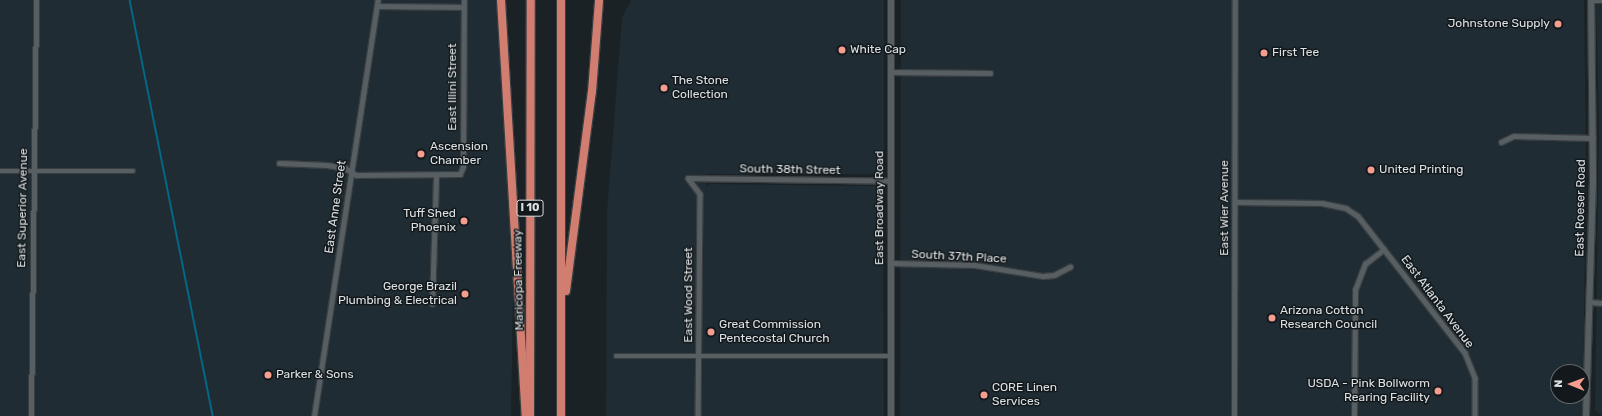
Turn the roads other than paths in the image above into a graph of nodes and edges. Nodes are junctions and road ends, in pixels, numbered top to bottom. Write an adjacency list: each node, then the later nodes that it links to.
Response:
1 (36, 0): 20 (street, East Superior Avenue)
2 (378, 0): 12 (street, East Anne Street)
3 (464, 0): 13 (street, East Illini Street)
4 (501, 0): 39 (highway)
5 (530, 0): 40 (highway, Maricopa Freeway / I 10)
6 (561, 0): 33 (highway, I 10)
7 (599, 0): 33 (highway)
8 (891, 0): 14 (main road, East Broadway Road)
9 (1235, 0): 26 (street, East Wier Avenue)
10 (1591, 0): 11 (street); 16 (street, East Roeser Road)
11 (1602, 1)
12 (378, 6): 13 (street); 21 (street, East Anne Street)
13 (464, 7): 23 (street, East Illini Street)
14 (891, 72): 15 (street); 25 (main road, East Broadway Road)
15 (990, 73)
16 (1593, 138): 17 (street); 30 (street, East Roeser Road)
17 (1501, 142)
18 (279, 163): 21 (street)
19 (0, 171): 20 (street)
20 (34, 171): 22 (street); 37 (street, East Superior Avenue)
21 (351, 171): 23 (street); 38 (street, East Anne Street)
22 (133, 172)
23 (436, 175): 32 (street)
24 (688, 178): 25 (street, South 38th Street); 36 (street, East Wood Street)
25 (891, 182): 28 (main road, East Broadway Road)
26 (1236, 202): 27 (street); 44 (street, East Wier Avenue)
27 (1384, 249): 45 (street); 46 (street, East Atlanta Avenue)
28 (891, 263): 29 (street, South 37th Place); 35 (main road, East Broadway Road)
29 (1070, 267)
30 (1590, 302): 31 (street); 47 (street, East Roeser Road)
31 (1602, 302)
32 (432, 304)
33 (561, 323): 41 (highway, I 10)
34 (616, 356): 36 (street)
35 (892, 356): 36 (street); 43 (main road, East Broadway Road)
36 (698, 357): 42 (street, East Wood Street)
37 (30, 416)
38 (314, 416)
39 (526, 416)
40 (530, 416)
41 (561, 416)
42 (698, 416)
43 (891, 416)
44 (1234, 416)
45 (1354, 416)
46 (1475, 416)
47 (1586, 416)

